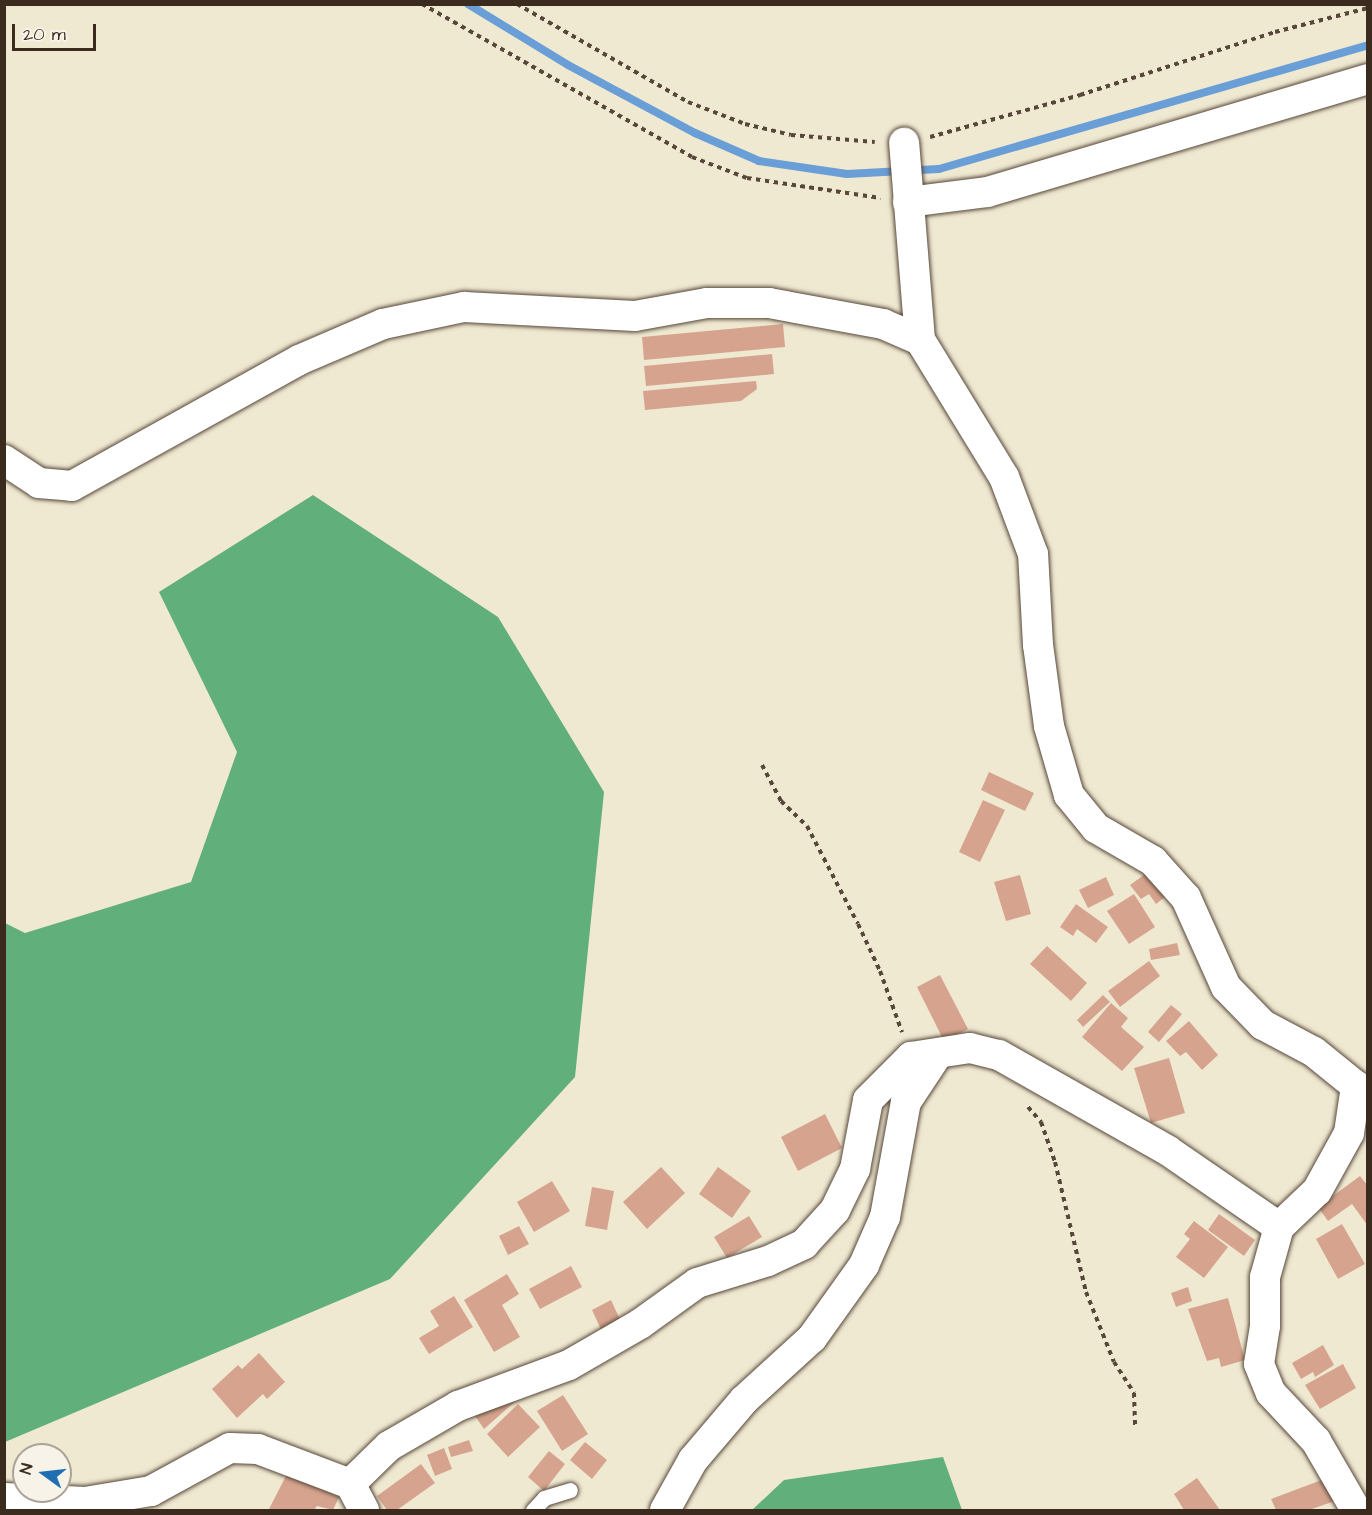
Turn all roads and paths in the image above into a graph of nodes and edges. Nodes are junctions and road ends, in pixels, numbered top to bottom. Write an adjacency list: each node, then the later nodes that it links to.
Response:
1 (422, 4): 6 (path)
2 (518, 4): 5 (path)
3 (1368, 8): 5 (path)
4 (1368, 79): 6 (street)
5 (904, 143): 6 (street)
6 (908, 202): 7 (street)
7 (920, 340): 8 (street); 11 (street)
8 (4, 460)
9 (762, 765): 10 (path)
10 (929, 1056): 13 (street); 15 (street); 20 (street)
11 (1364, 1089): 13 (street)
12 (1022, 1101): 14 (path)
13 (1279, 1227): 21 (street)
14 (1135, 1426)
15 (350, 1484): 17 (street); 18 (street)
16 (570, 1490): 19 (lane)
17 (4, 1498)
18 (364, 1510)
19 (533, 1510)
20 (665, 1510)
21 (1356, 1510)

